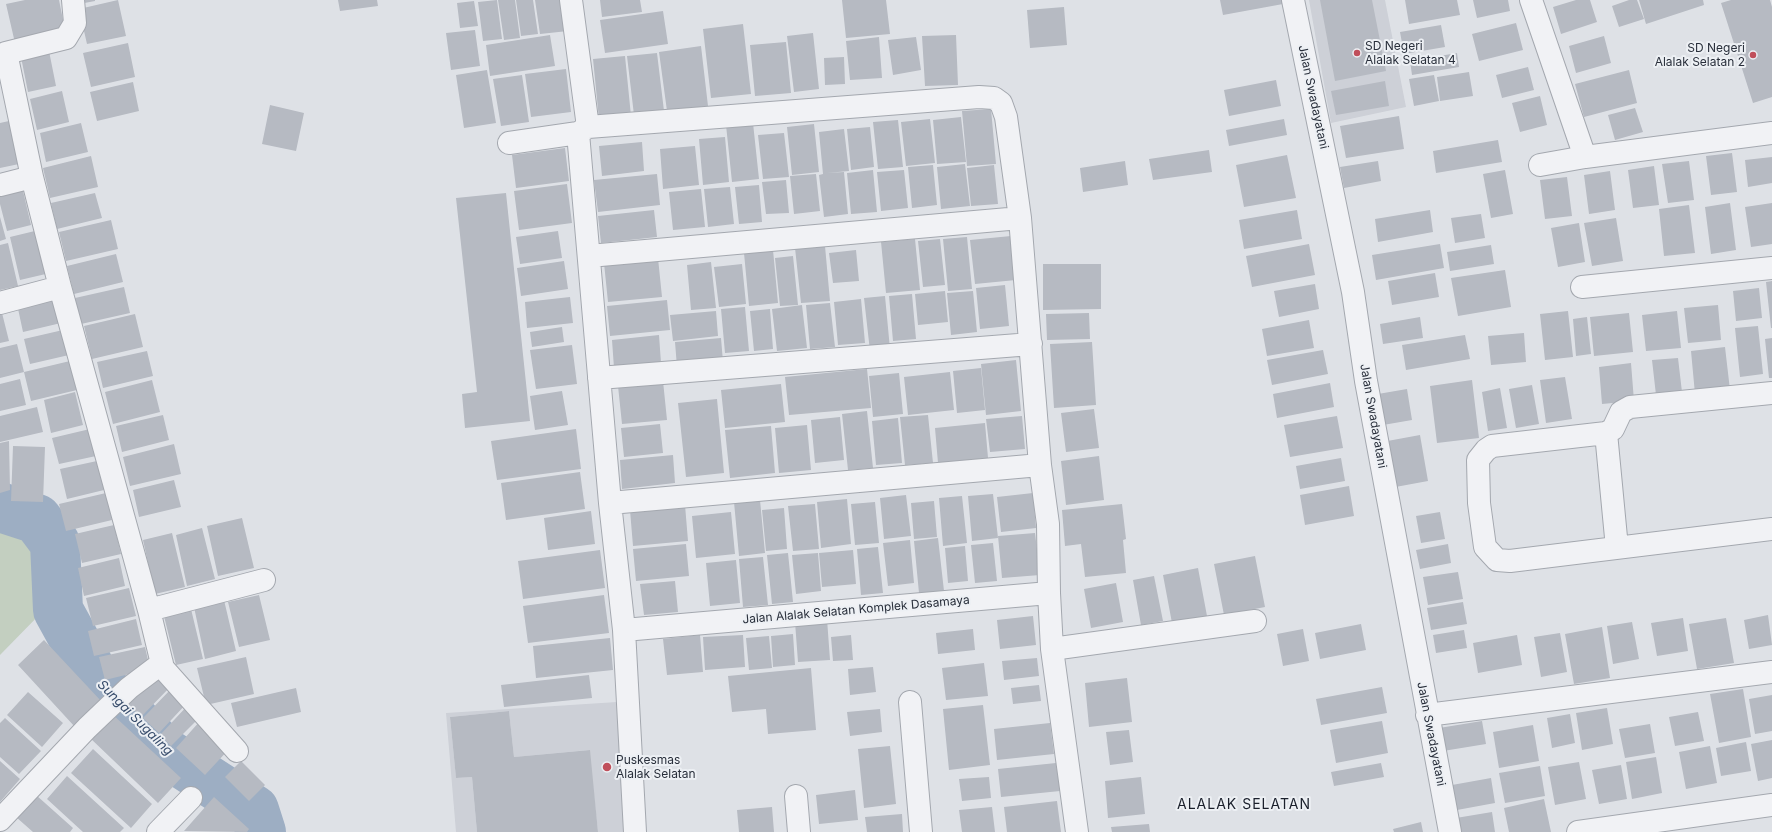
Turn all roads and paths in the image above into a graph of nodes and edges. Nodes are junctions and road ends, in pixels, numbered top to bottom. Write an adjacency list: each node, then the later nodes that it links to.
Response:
1 (73, 0): 5 (street)
2 (571, 0): 6 (street)
3 (1293, 0): 36 (street, Jalan Swadayatani)
4 (1531, 0): 9 (street)
5 (3, 54): 11 (street)
6 (583, 130): 8 (street); 13 (street); 14 (street)
7 (1772, 133): 9 (street)
8 (509, 143)
9 (1585, 157): 10 (street)
10 (1540, 165)
11 (32, 177): 12 (street); 16 (street)
12 (0, 185)
13 (1020, 218): 14 (street); 19 (street)
14 (589, 256): 20 (street)
15 (1772, 268): 17 (street)
16 (60, 287): 18 (street); 29 (street)
17 (1582, 287)
18 (0, 303)
19 (1031, 344): 20 (street); 23 (street)
20 (599, 378): 24 (street)
21 (1772, 393): 22 (street)
22 (1606, 433): 26 (street); 26 (street)
23 (1040, 465): 24 (street); 28 (street)
24 (610, 502): 31 (street)
25 (1772, 529): 26 (street)
26 (1617, 548)
27 (264, 580): 29 (street)
28 (1049, 593): 31 (street, Jalan Alalak Selatan Komplek Dasamaya); 32 (street)
29 (149, 610): 33 (street)
30 (1255, 621): 32 (street)
31 (624, 630): 45 (street)
32 (1052, 649): 48 (street)
33 (162, 663): 37 (street); 41 (street)
34 (1772, 672): 36 (street)
35 (910, 702): 47 (street)
36 (1427, 715): 49 (street, Jalan Swadayatani)
37 (237, 751)
38 (796, 796): 46 (street)
39 (191, 798): 44 (street)
40 (1772, 805): 50 (street)
41 (0, 820)
42 (0, 826): 43 (street)
43 (7, 832)
44 (158, 832)
45 (635, 832)
46 (799, 832)
47 (921, 832)
48 (1077, 832)
49 (1450, 832)
50 (1578, 832)

